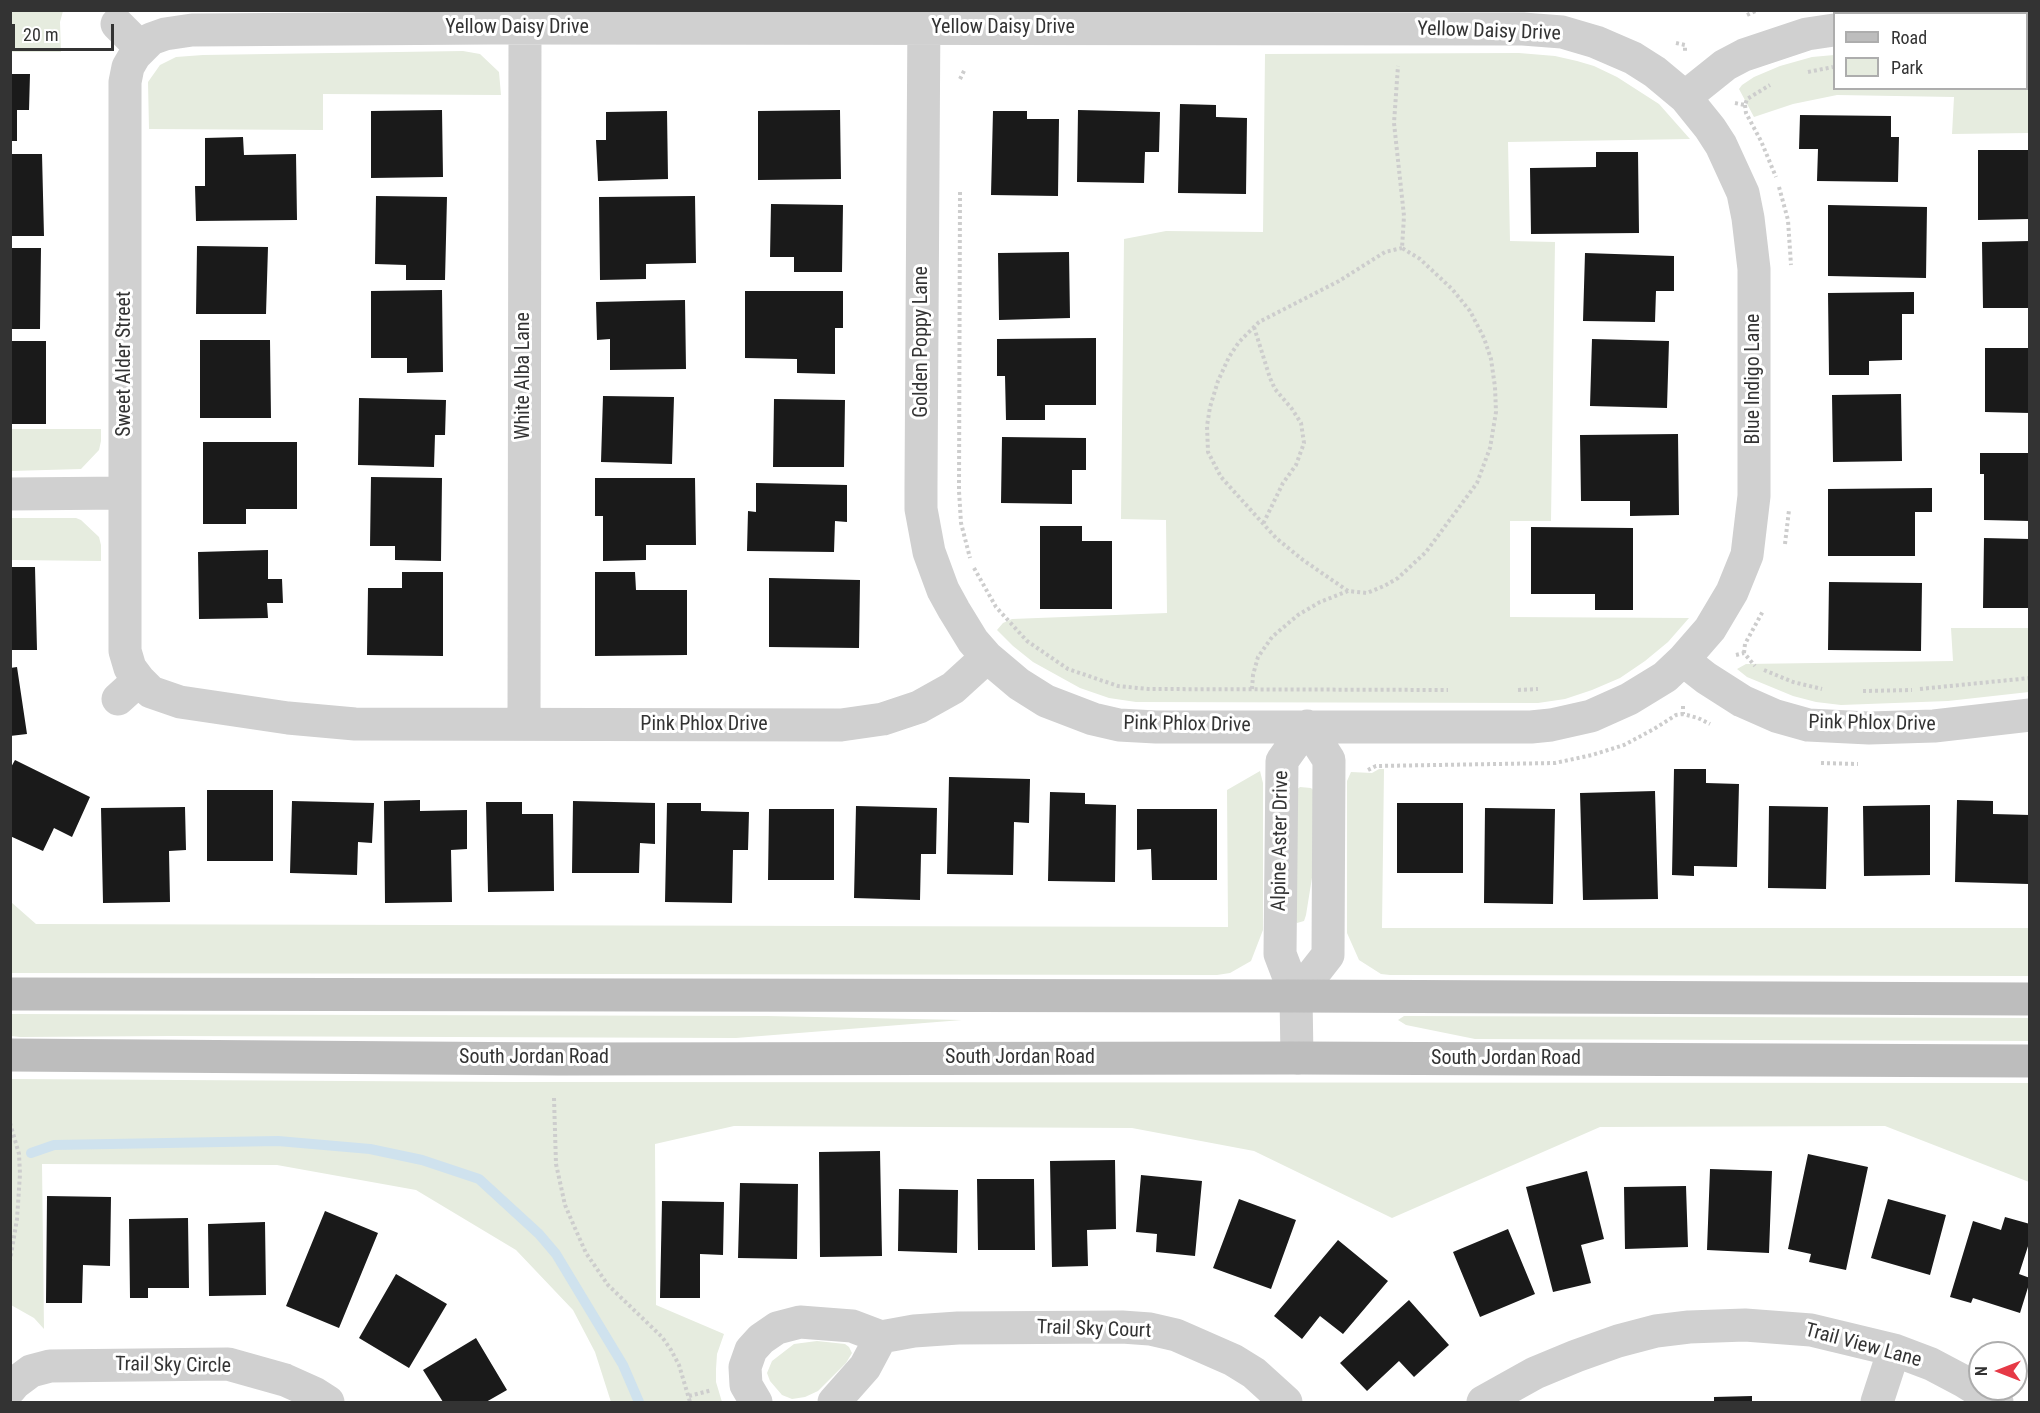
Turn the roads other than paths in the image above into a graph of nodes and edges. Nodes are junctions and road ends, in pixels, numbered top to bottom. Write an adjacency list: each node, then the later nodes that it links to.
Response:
1 (924, 19): 3 (street, Yellow Daisy Drive); 6 (street, Yellow Daisy Drive); 9 (street, Golden Poppy Lane)
2 (117, 24): 5 (street)
3 (525, 28): 5 (street, Yellow Daisy Drive); 13 (street, White Alba Lane)
4 (1833, 30): 6 (street)
5 (141, 48): 7 (street, Sweet Alder Street)
6 (1684, 97): 10 (street, Blue Indigo Lane)
7 (124, 493): 8 (street); 11 (street, Sweet Alder Street)
8 (10, 494)
9 (987, 657): 13 (street, Pink Phlox Drive); 14 (street, Pink Phlox Drive)
10 (1683, 660): 12 (street, Pink Phlox Drive); 14 (street, Pink Phlox Drive)
11 (128, 690): 13 (street, Pink Phlox Drive)
12 (2030, 715)
13 (524, 724)
14 (1307, 726): 16 (street, Alpine Aster Drive); 16 (street)
15 (10, 994): 16 (main road)
16 (1296, 996): 17 (main road); 19 (street, Alpine Aster Drive)
17 (2030, 999)
18 (10, 1055): 19 (main road, South Jordan Road)
19 (1297, 1058): 20 (main road, South Jordan Road)
20 (2030, 1061)
21 (881, 1337): 25 (street); 26 (street); 27 (street, Trail Sky Court)
22 (1894, 1350): 28 (street, Trail View Lane); 29 (street); 30 (street, Trail View Lane)
23 (12, 1384): 24 (street, Trail Sky Circle)
24 (328, 1402)
25 (756, 1402)
26 (834, 1402)
27 (1286, 1402)
28 (1483, 1402)
29 (1877, 1402)
30 (1997, 1402)

